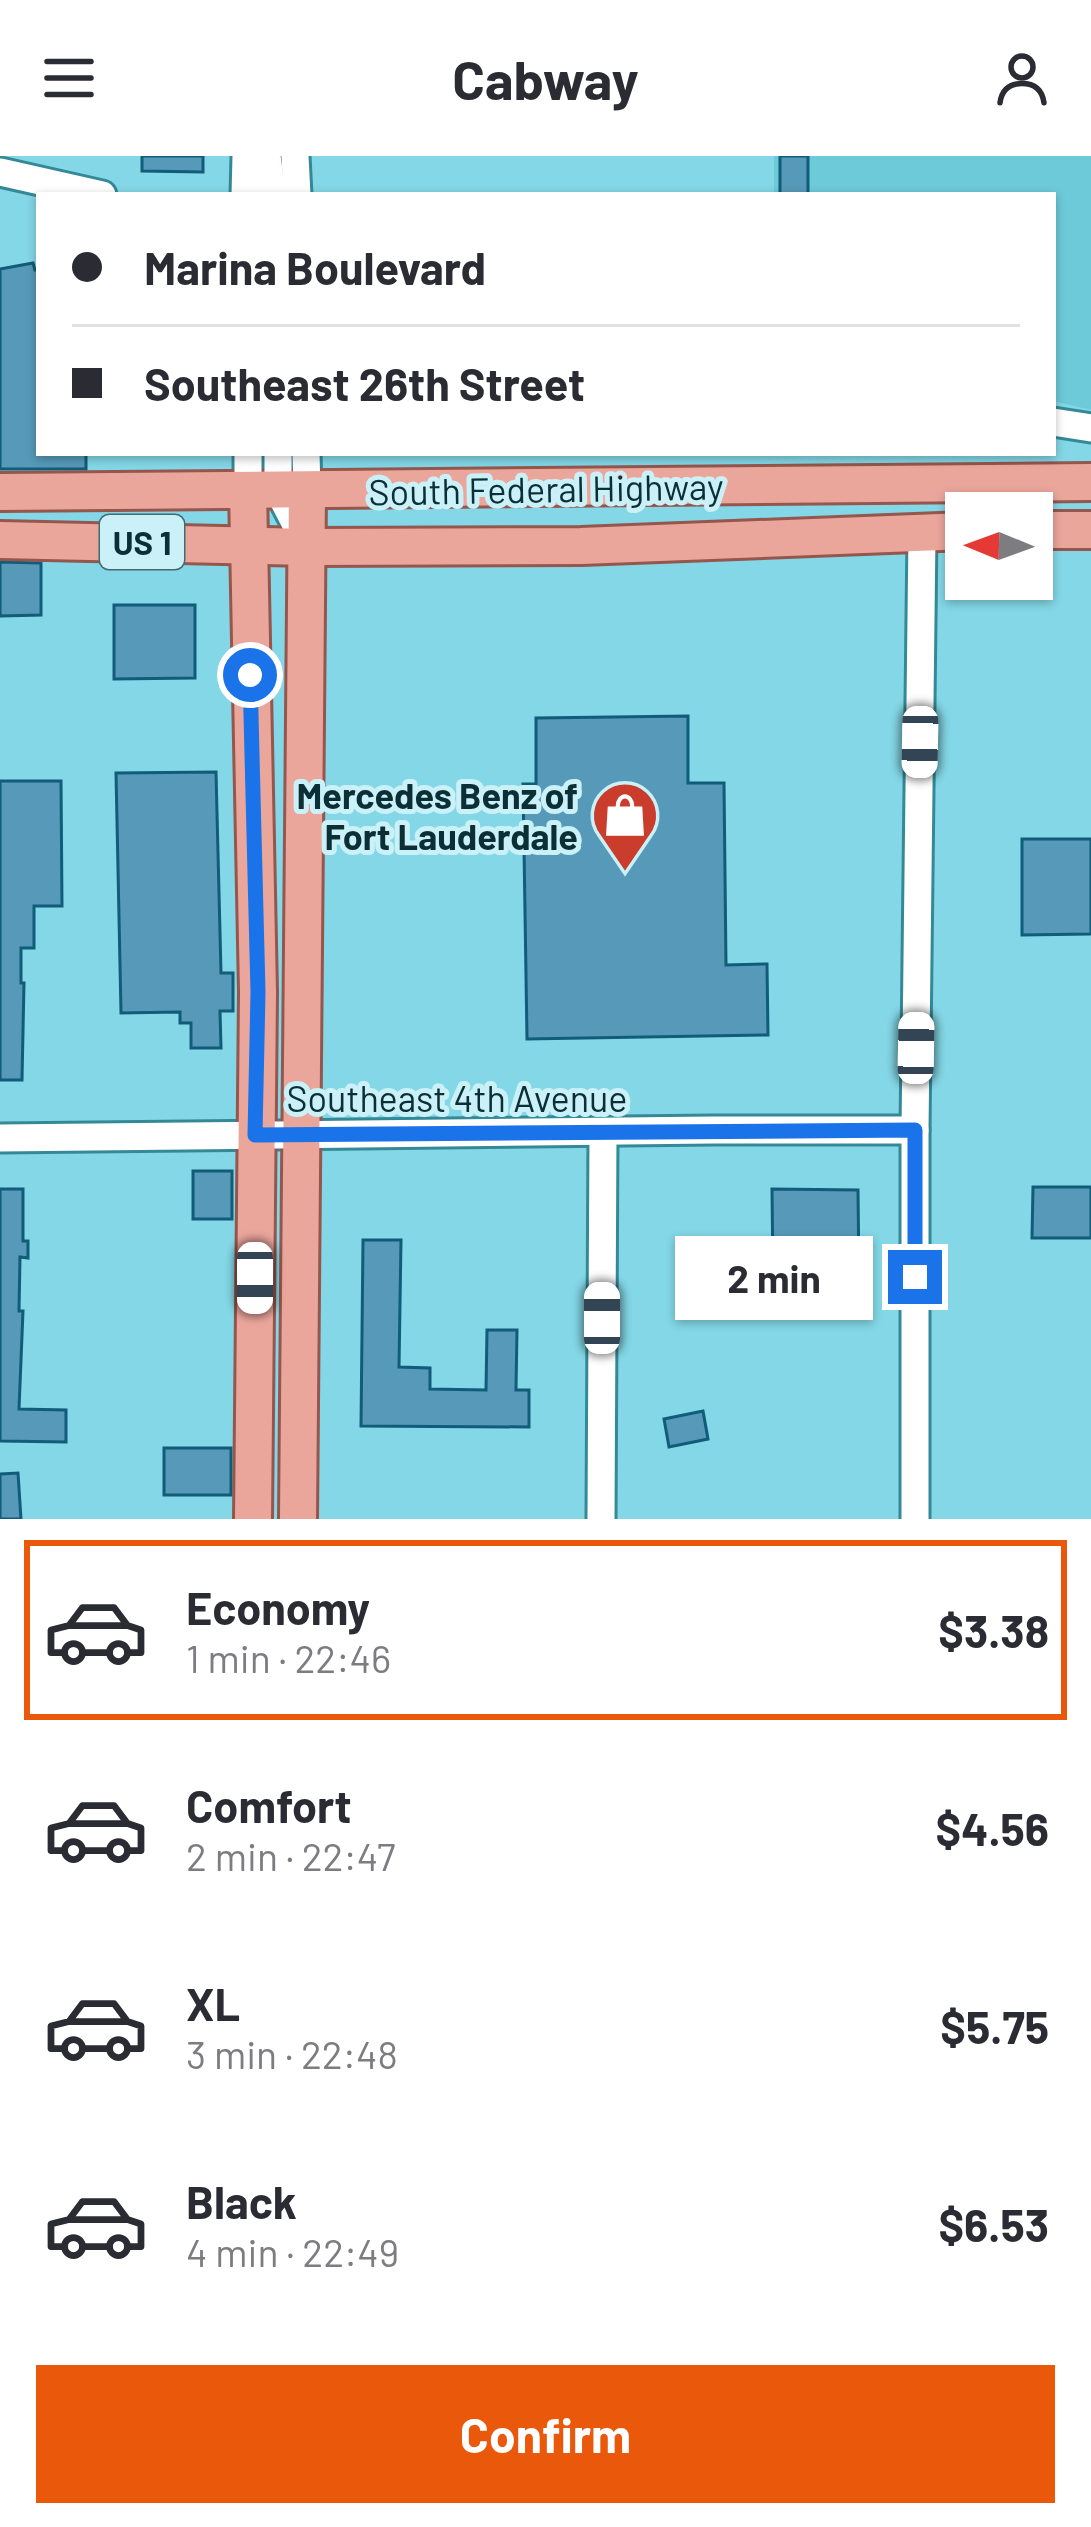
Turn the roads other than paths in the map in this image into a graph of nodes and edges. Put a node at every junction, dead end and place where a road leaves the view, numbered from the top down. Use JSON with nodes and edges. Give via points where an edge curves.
{"nodes":[{"id":1,"x":246,"y":156,"type":"edge"},
{"id":2,"x":267,"y":156,"type":"edge"},
{"id":3,"x":295,"y":156,"type":"edge"},
{"id":4,"x":0,"y":172,"type":"edge"},
{"id":5,"x":89,"y":192,"type":"edge"},
{"id":6,"x":245,"y":192,"type":"edge"},
{"id":7,"x":272,"y":192,"type":"edge"},
{"id":8,"x":297,"y":192,"type":"edge"},
{"id":9,"x":1056,"y":422,"type":"edge"},
{"id":10,"x":1091,"y":428,"type":"edge"},
{"id":11,"x":250,"y":456,"type":"edge"},
{"id":12,"x":278,"y":456,"type":"edge"},
{"id":13,"x":304,"y":456,"type":"edge"},
{"id":14,"x":608,"y":456,"type":"edge"},
{"id":15,"x":1026,"y":469,"type":"edge"},
{"id":16,"x":1091,"y":482,"type":"edge"},
{"id":17,"x":591,"y":487,"type":"junction"},
{"id":18,"x":278,"y":490,"type":"junction"},
{"id":19,"x":0,"y":492,"type":"edge"},
{"id":20,"x":1053,"y":530,"type":"edge"},
{"id":21,"x":1091,"y":530,"type":"edge"},
{"id":22,"x":945,"y":531,"type":"edge"},
{"id":23,"x":922,"y":532,"type":"junction"},
{"id":24,"x":0,"y":539,"type":"edge"},
{"id":25,"x":248,"y":545,"type":"junction"},
{"id":26,"x":308,"y":548,"type":"junction"},
{"id":27,"x":915,"y":1130,"type":"junction"},
{"id":28,"x":603,"y":1133,"type":"junction"},
{"id":29,"x":255,"y":1135,"type":"junction"},
{"id":30,"x":303,"y":1136,"type":"junction"},
{"id":31,"x":0,"y":1138,"type":"edge"},
{"id":32,"x":253,"y":1519,"type":"edge"},
{"id":33,"x":298,"y":1519,"type":"edge"},
{"id":34,"x":602,"y":1519,"type":"edge"},
{"id":35,"x":915,"y":1519,"type":"edge"}],
"edges":[{"from":1,"to":6,"type":"street"},
{"from":2,"to":7,"type":"street"},
{"from":3,"to":8,"type":"street"},
{"from":4,"to":5,"type":"street"},
{"from":9,"to":10,"type":"street"},
{"from":11,"to":18,"type":"street"},
{"from":12,"to":18,"type":"street"},
{"from":13,"to":18,"type":"street"},
{"from":14,"to":17,"type":"main road"},
{"from":15,"to":16,"type":"main road","name":"South Federal Highway","number":"US 1"},
{"from":15,"to":17,"type":"main road","name":"South Federal Highway","number":"US 1"},
{"from":15,"to":23,"type":"main road"},
{"from":17,"to":18,"type":"main road","name":"South Federal Highway","number":"US 1"},
{"from":18,"to":19,"type":"main road","name":"South Federal Highway","number":"US 1"},
{"from":18,"to":25,"type":"main road"},
{"from":18,"to":26,"type":"main road"},
{"from":20,"to":21,"type":"main road"},
{"from":22,"to":23,"type":"main road","name":"South Federal Highway","number":"US 1"},
{"from":23,"to":26,"type":"main road","name":"South Federal Highway","number":"US 1"},
{"from":23,"to":27,"type":"street"},
{"from":24,"to":25,"type":"main road","name":"South Federal Highway","number":"US 1"},
{"from":25,"to":26,"type":"main road","name":"South Federal Highway","number":"US 1"},
{"from":25,"to":29,"type":"main road"},
{"from":26,"to":30,"type":"main road"},
{"from":27,"to":28,"type":"street","name":"Southeast 4th Avenue"},
{"from":27,"to":35,"type":"street"},
{"from":28,"to":30,"type":"street","name":"Southeast 4th Avenue"},
{"from":28,"to":34,"type":"street"},
{"from":29,"to":30,"type":"street","name":"Southeast 4th Avenue"},
{"from":29,"to":31,"type":"street","name":"Southeast 4th Avenue"},
{"from":29,"to":32,"type":"main road"},
{"from":30,"to":33,"type":"main road"}]}
